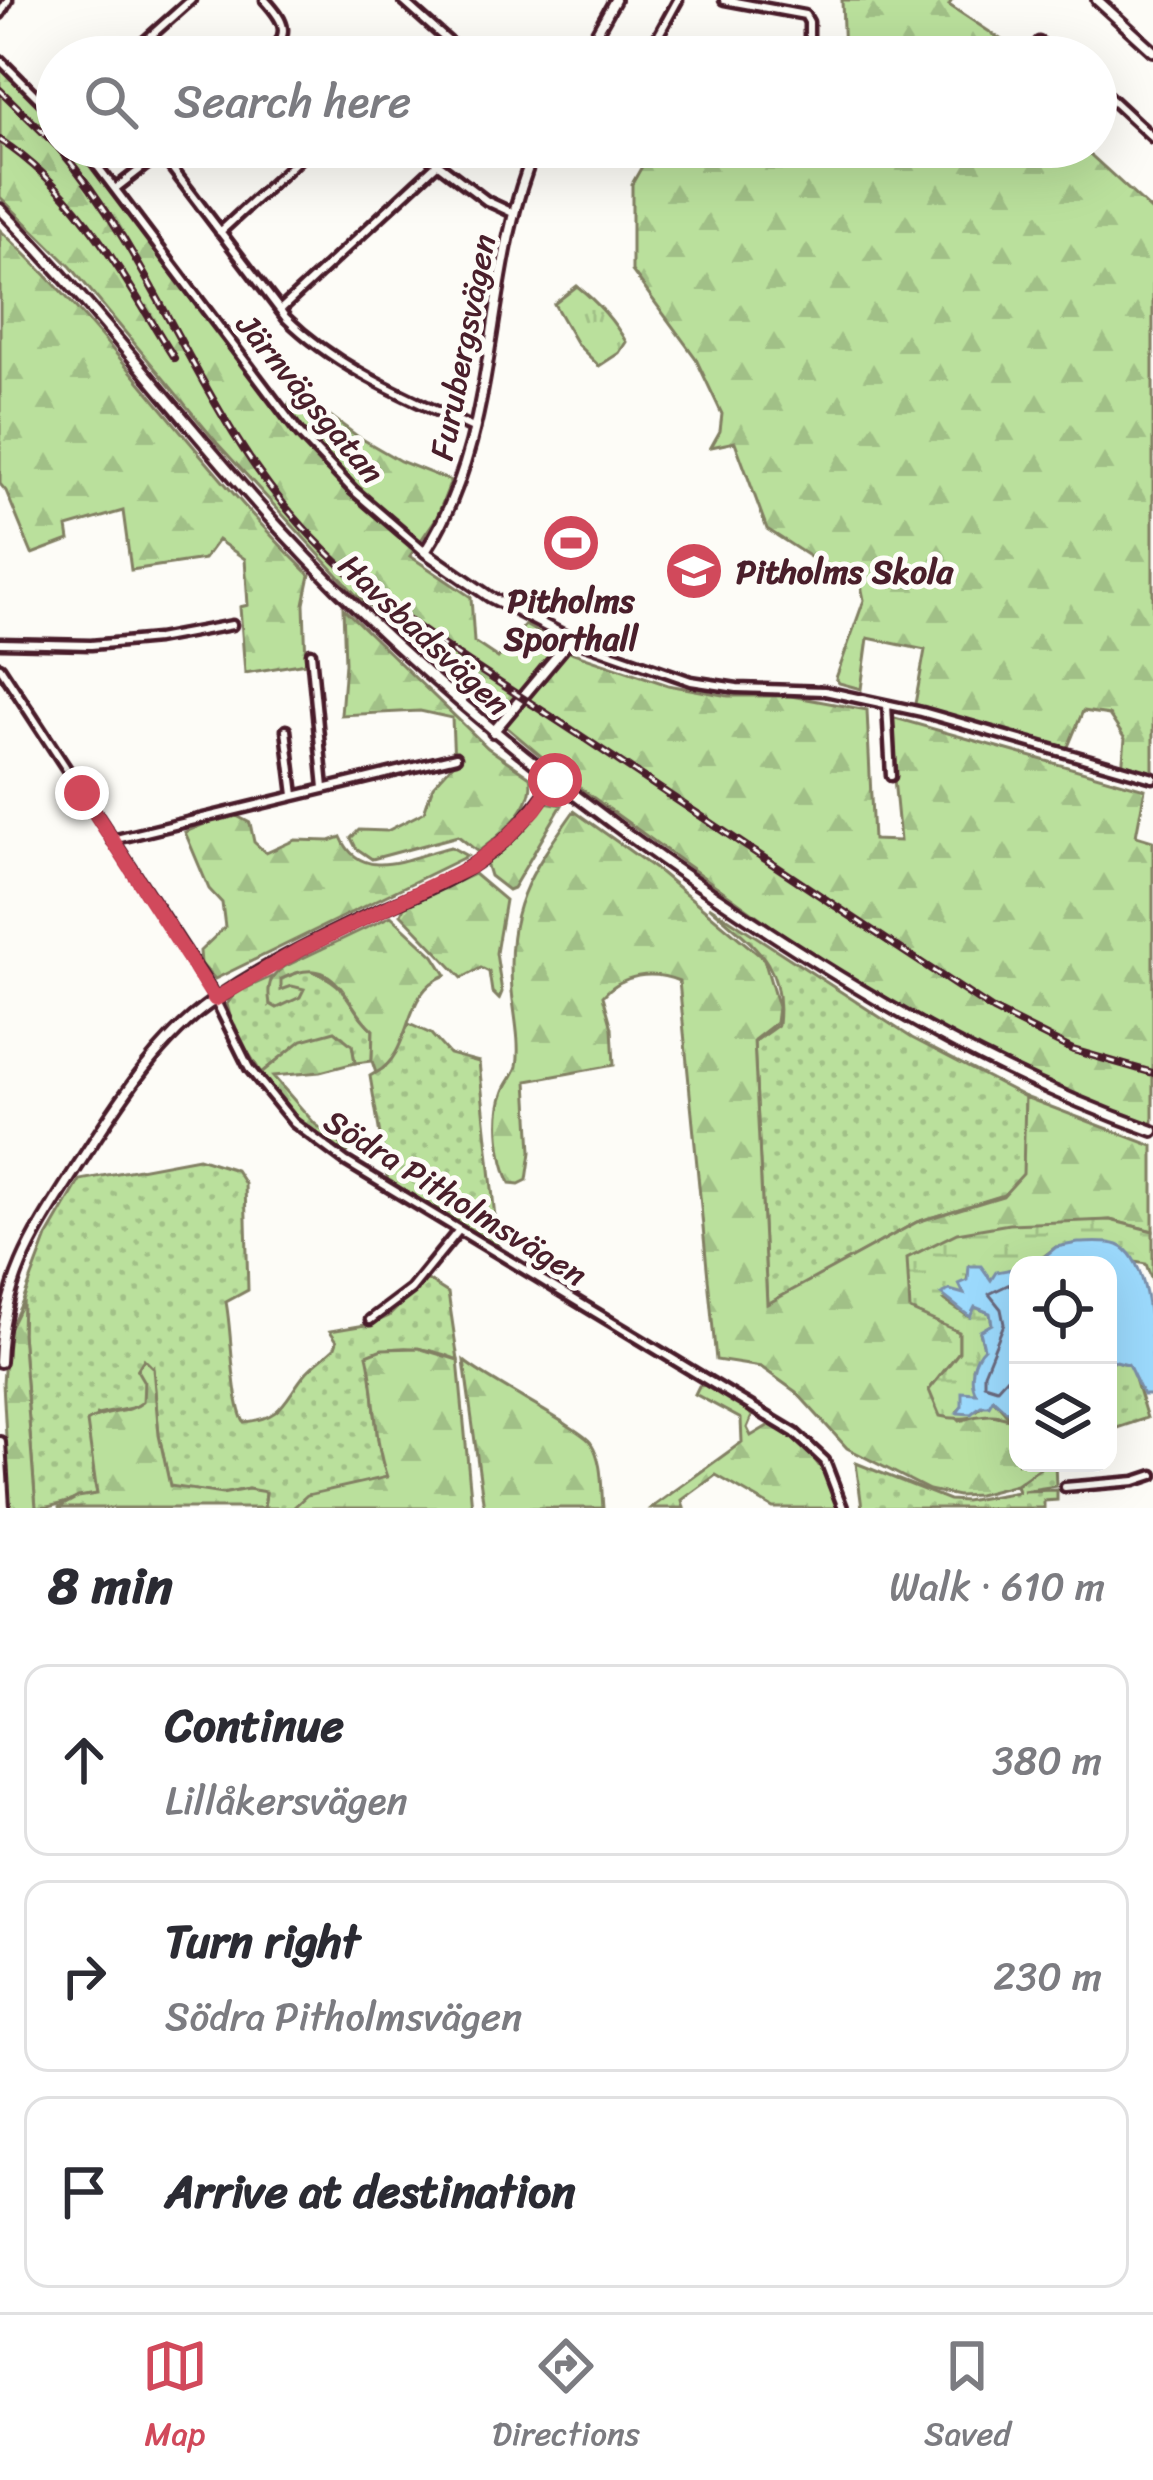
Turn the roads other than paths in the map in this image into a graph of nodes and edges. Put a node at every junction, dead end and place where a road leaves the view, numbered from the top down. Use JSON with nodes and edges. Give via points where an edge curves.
{"nodes":[{"id":1,"x":8,"y":0,"type":"edge"},
{"id":2,"x":191,"y":0,"type":"edge"},
{"id":3,"x":265,"y":0,"type":"edge"},
{"id":4,"x":402,"y":0,"type":"edge"},
{"id":5,"x":615,"y":0,"type":"edge"},
{"id":6,"x":678,"y":0,"type":"edge"},
{"id":7,"x":724,"y":0,"type":"edge"},
{"id":8,"x":1096,"y":0,"type":"edge"},
{"id":9,"x":0,"y":14,"type":"edge"},
{"id":10,"x":151,"y":36,"type":"edge"},
{"id":11,"x":284,"y":36,"type":"edge"},
{"id":12,"x":442,"y":36,"type":"edge"},
{"id":13,"x":595,"y":36,"type":"edge"},
{"id":14,"x":658,"y":36,"type":"edge"},
{"id":15,"x":809,"y":36,"type":"edge"},
{"id":16,"x":1153,"y":51,"type":"edge"},
{"id":17,"x":0,"y":60,"type":"edge"},
{"id":18,"x":36,"y":96,"type":"edge"},
{"id":19,"x":1117,"y":105,"type":"edge"},
{"id":20,"x":1153,"y":138,"type":"edge"},
{"id":21,"x":100,"y":168,"type":"edge"},
{"id":22,"x":140,"y":168,"type":"edge"},
{"id":23,"x":172,"y":168,"type":"edge"},
{"id":24,"x":289,"y":168,"type":"edge"},
{"id":25,"x":433,"y":168,"type":"edge"},
{"id":26,"x":443,"y":168,"type":"edge"},
{"id":27,"x":529,"y":168,"type":"edge"},
{"id":28,"x":116,"y":189,"type":"junction"},
{"id":29,"x":0,"y":209,"type":"edge"},
{"id":30,"x":513,"y":213,"type":"junction"},
{"id":31,"x":220,"y":232,"type":"junction"},
{"id":32,"x":280,"y":310,"type":"junction"},
{"id":33,"x":475,"y":429,"type":"junction"},
{"id":34,"x":425,"y":552,"type":"junction"},
{"id":35,"x":232,"y":625,"type":"dead end"},
{"id":36,"x":571,"y":639,"type":"junction"},
{"id":37,"x":0,"y":643,"type":"edge"},
{"id":38,"x":311,"y":653,"type":"dead end"},
{"id":39,"x":0,"y":667,"type":"edge"},
{"id":40,"x":887,"y":705,"type":"junction"},
{"id":41,"x":286,"y":730,"type":"dead end"},
{"id":42,"x":494,"y":731,"type":"junction"},
{"id":43,"x":456,"y":757,"type":"dead end"},
{"id":44,"x":891,"y":776,"type":"dead end"},
{"id":45,"x":1153,"y":778,"type":"edge"},
{"id":46,"x":555,"y":780,"type":"junction"},
{"id":47,"x":324,"y":788,"type":"junction"},
{"id":48,"x":294,"y":795,"type":"junction"},
{"id":49,"x":112,"y":840,"type":"junction"},
{"id":50,"x":215,"y":999,"type":"junction"},
{"id":51,"x":1153,"y":1131,"type":"edge"},
{"id":52,"x":459,"y":1230,"type":"junction"},
{"id":53,"x":370,"y":1320,"type":"dead end"},
{"id":54,"x":0,"y":1362,"type":"edge"},
{"id":55,"x":0,"y":1442,"type":"edge"},
{"id":56,"x":1153,"y":1475,"type":"edge"},
{"id":57,"x":1065,"y":1487,"type":"dead end"},
{"id":58,"x":4,"y":1508,"type":"edge"},
{"id":59,"x":843,"y":1508,"type":"edge"}],
"edges":[{"from":1,"to":9,"type":"street"},
{"from":2,"to":10,"type":"street"},
{"from":3,"to":11,"type":"street","via":[[285,24]]},
{"from":4,"to":12,"type":"street"},
{"from":5,"to":13,"type":"street"},
{"from":6,"to":14,"type":"street"},
{"from":7,"to":15,"type":"street","via":[[805,15]]},
{"from":8,"to":16,"type":"street"},
{"from":17,"to":18,"type":"street"},
{"from":19,"to":20,"type":"street"},
{"from":21,"to":28,"type":"street","name":"Järnvägsgatan"},
{"from":22,"to":28,"type":"street"},
{"from":23,"to":31,"type":"street"},
{"from":24,"to":31,"type":"street"},
{"from":25,"to":32,"type":"street"},
{"from":26,"to":30,"type":"street"},
{"from":27,"to":30,"type":"street","name":"Furubergsvägen"},
{"from":28,"to":34,"type":"street","name":"Järnvägsgatan","via":[[300,434]]},
{"from":29,"to":42,"type":"street","name":"Havsbadsvägen","via":[[298,548]]},
{"from":30,"to":33,"type":"street","name":"Furubergsvägen"},
{"from":31,"to":32,"type":"street"},
{"from":32,"to":33,"type":"street","via":[[335,361]]},
{"from":33,"to":34,"type":"street","name":"Furubergsvägen"},
{"from":34,"to":36,"type":"street","name":"Järnvägsgatan"},
{"from":35,"to":37,"type":"street","via":[[91,646]]},
{"from":36,"to":40,"type":"street","via":[[707,685],[814,688]]},
{"from":36,"to":42,"type":"street"},
{"from":38,"to":47,"type":"street"},
{"from":39,"to":49,"type":"street","name":"Södra Pitholmsvägen"},
{"from":40,"to":44,"type":"street"},
{"from":40,"to":45,"type":"street"},
{"from":41,"to":48,"type":"street"},
{"from":42,"to":46,"type":"street","name":"Havsbadsvägen"},
{"from":43,"to":47,"type":"street"},
{"from":46,"to":50,"type":"street","via":[[505,840],[470,867]]},
{"from":46,"to":51,"type":"street","name":"Havsbadsvägen","via":[[874,998],[1039,1087]]},
{"from":47,"to":48,"type":"street"},
{"from":48,"to":49,"type":"street"},
{"from":49,"to":50,"type":"street","name":"Södra Pitholmsvägen"},
{"from":50,"to":52,"type":"street","name":"Södra Pitholmsvägen","via":[[249,1068],[294,1123]]},
{"from":50,"to":54,"type":"street","via":[[122,1099],[28,1243],[5,1301]]},
{"from":52,"to":53,"type":"street","via":[[412,1289]]},
{"from":52,"to":59,"type":"street","name":"Södra Pitholmsvägen","via":[[794,1432],[825,1461]]},
{"from":55,"to":58,"type":"street"},
{"from":56,"to":57,"type":"street"}]}
